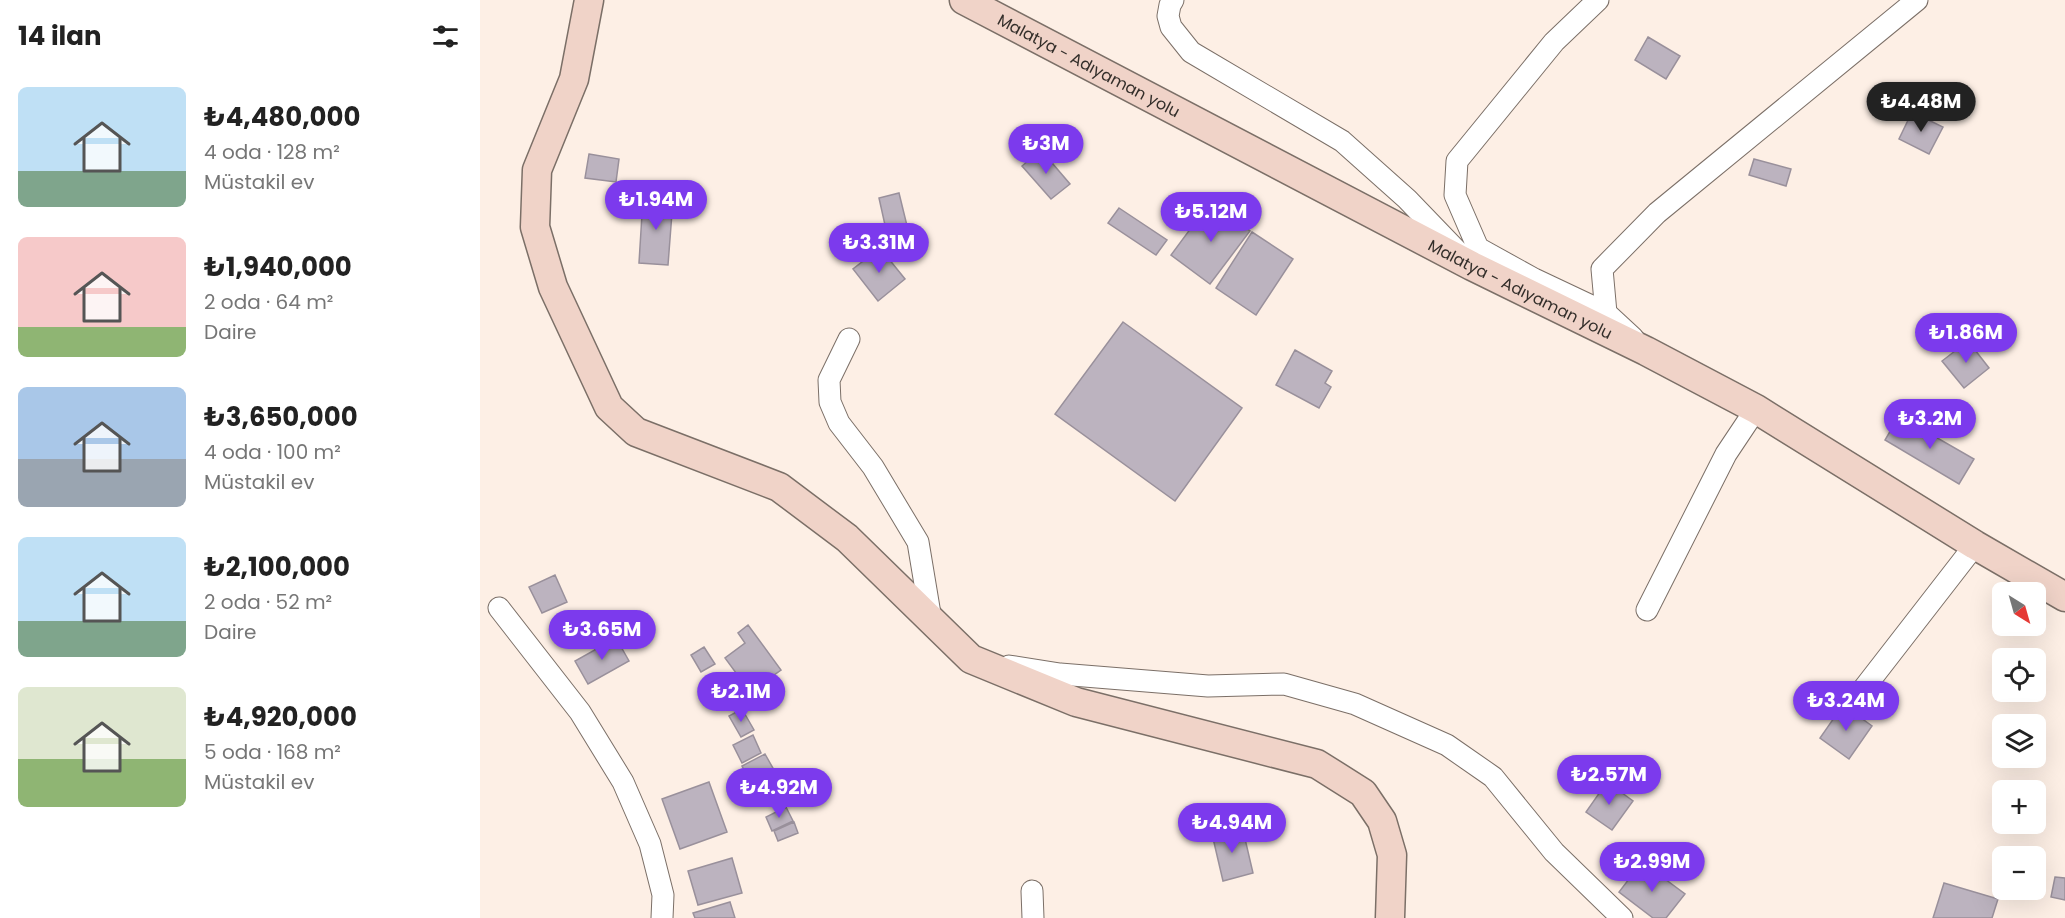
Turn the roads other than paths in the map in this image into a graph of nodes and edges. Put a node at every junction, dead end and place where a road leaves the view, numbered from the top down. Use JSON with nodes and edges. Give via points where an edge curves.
{"nodes":[{"id":1,"x":589,"y":0,"type":"edge"},
{"id":2,"x":964,"y":0,"type":"edge"},
{"id":3,"x":1173,"y":0,"type":"edge"},
{"id":4,"x":1598,"y":0,"type":"edge"},
{"id":5,"x":1917,"y":0,"type":"edge"},
{"id":6,"x":1472,"y":266,"type":"junction"},
{"id":7,"x":1606,"y":313,"type":"junction"},
{"id":8,"x":849,"y":339,"type":"dead end"},
{"id":9,"x":1646,"y":351,"type":"junction"},
{"id":10,"x":1756,"y":409,"type":"junction"},
{"id":11,"x":1976,"y":544,"type":"junction"},
{"id":12,"x":2065,"y":597,"type":"edge"},
{"id":13,"x":499,"y":608,"type":"dead end"},
{"id":14,"x":1647,"y":610,"type":"dead end"},
{"id":15,"x":931,"y":620,"type":"junction"},
{"id":16,"x":971,"y":659,"type":"junction"},
{"id":17,"x":1861,"y":692,"type":"dead end"},
{"id":18,"x":1032,"y":891,"type":"dead end"},
{"id":19,"x":662,"y":918,"type":"edge"},
{"id":20,"x":1033,"y":918,"type":"edge"},
{"id":21,"x":1389,"y":918,"type":"edge"},
{"id":22,"x":1622,"y":918,"type":"edge"}],
"edges":[{"from":1,"to":15,"type":"street","via":[[574,79],[537,170],[535,226],[553,287],[609,407],[636,432],[779,487],[847,538]]},
{"from":2,"to":6,"type":"street","name":"Malatya - Adıyaman yolu"},
{"from":3,"to":6,"type":"street","via":[[1168,16],[1171,27],[1191,52],[1342,141],[1407,199]]},
{"from":4,"to":7,"type":"street","via":[[1554,42],[1457,162],[1455,195],[1478,248]]},
{"from":5,"to":7,"type":"street","via":[[1657,213],[1602,269]]},
{"from":6,"to":9,"type":"street","name":"Malatya - Adıyaman yolu"},
{"from":7,"to":9,"type":"street"},
{"from":8,"to":15,"type":"street","via":[[829,380],[831,402],[839,423],[873,468],[918,542]]},
{"from":9,"to":10,"type":"street","name":"Malatya - Adıyaman yolu"},
{"from":10,"to":11,"type":"street","name":"Malatya - Adıyaman yolu"},
{"from":10,"to":14,"type":"street","via":[[1726,454]]},
{"from":11,"to":12,"type":"street","name":"Malatya - Adıyaman yolu"},
{"from":11,"to":17,"type":"street"},
{"from":13,"to":19,"type":"street","via":[[580,712],[623,782],[650,844],[663,895]]},
{"from":15,"to":16,"type":"street"},
{"from":16,"to":21,"type":"street","via":[[1076,702],[1317,764],[1363,793],[1382,821],[1392,855]]},
{"from":16,"to":22,"type":"street","via":[[1060,674],[1185,685],[1284,684],[1355,704],[1447,745],[1493,777],[1554,852]]},
{"from":18,"to":20,"type":"street"}]}
